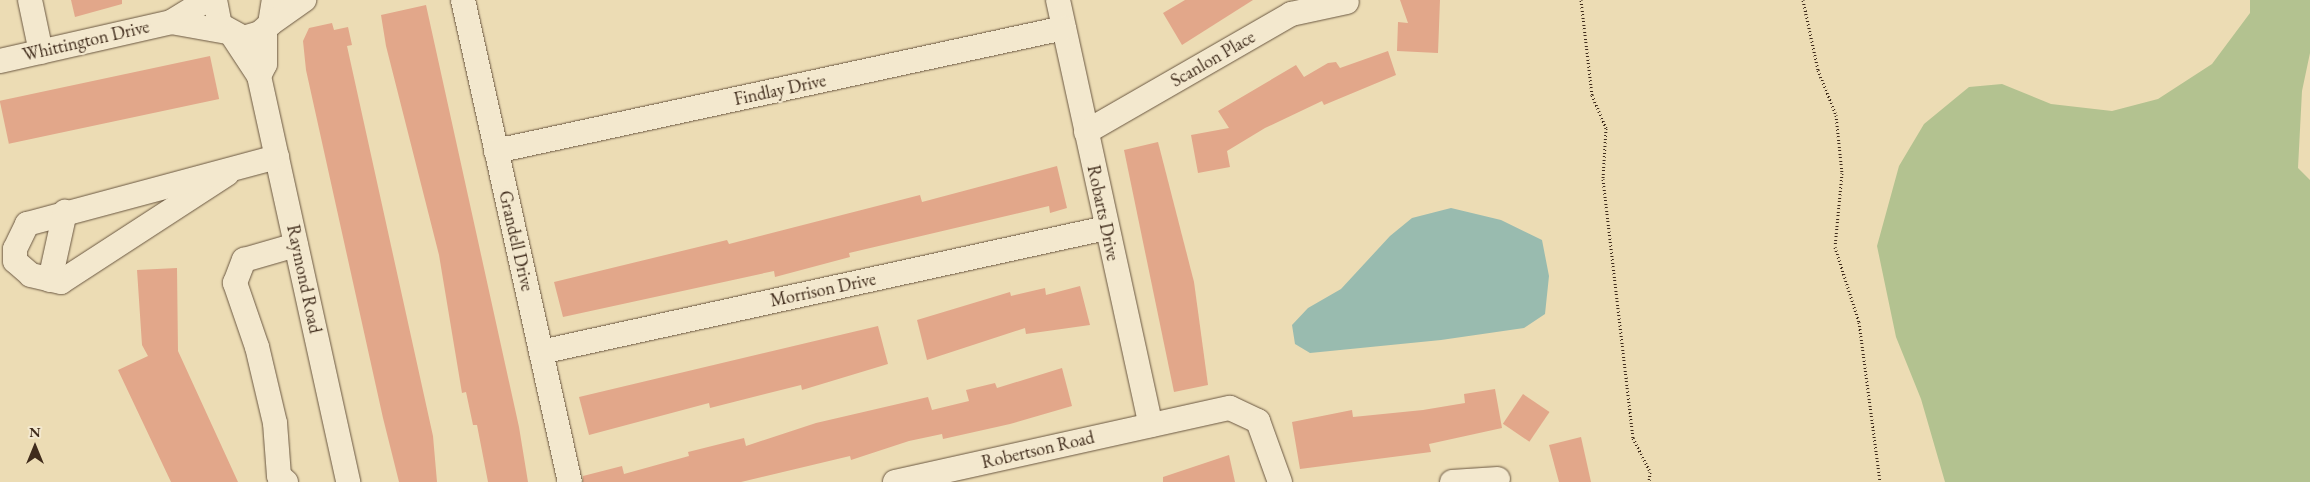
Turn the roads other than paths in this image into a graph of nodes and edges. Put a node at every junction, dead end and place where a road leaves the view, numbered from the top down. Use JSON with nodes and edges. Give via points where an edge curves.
{"nodes":[{"id":1,"x":30,"y":0,"type":"edge"},
{"id":2,"x":207,"y":0,"type":"edge"},
{"id":3,"x":215,"y":0,"type":"edge"},
{"id":4,"x":274,"y":0,"type":"edge"},
{"id":5,"x":304,"y":0,"type":"edge"},
{"id":6,"x":463,"y":0,"type":"edge"},
{"id":7,"x":1058,"y":0,"type":"edge"},
{"id":8,"x":1347,"y":2,"type":"dead end"},
{"id":9,"x":171,"y":22,"type":"junction"},
{"id":10,"x":267,"y":27,"type":"junction"},
{"id":11,"x":1064,"y":28,"type":"junction"},
{"id":12,"x":230,"y":34,"type":"junction"},
{"id":13,"x":42,"y":52,"type":"junction"},
{"id":14,"x":0,"y":61,"type":"edge"},
{"id":15,"x":259,"y":76,"type":"junction"},
{"id":16,"x":1086,"y":132,"type":"junction"},
{"id":17,"x":496,"y":151,"type":"junction"},
{"id":18,"x":277,"y":158,"type":"junction"},
{"id":19,"x":227,"y":174,"type":"junction"},
{"id":20,"x":65,"y":212,"type":"junction"},
{"id":21,"x":1106,"y":228,"type":"junction"},
{"id":22,"x":296,"y":246,"type":"junction"},
{"id":23,"x":50,"y":280,"type":"junction"},
{"id":24,"x":541,"y":352,"type":"junction"},
{"id":25,"x":1150,"y":425,"type":"junction"},
{"id":26,"x":1498,"y":479,"type":"dead end"},
{"id":27,"x":286,"y":482,"type":"edge"},
{"id":28,"x":348,"y":482,"type":"edge"},
{"id":29,"x":570,"y":482,"type":"edge"},
{"id":30,"x":896,"y":482,"type":"edge"},
{"id":31,"x":1280,"y":482,"type":"edge"},
{"id":32,"x":1452,"y":482,"type":"edge"}],
"edges":[{"from":1,"to":13,"type":"street"},
{"from":2,"to":9,"type":"street","name":"Whittington Drive"},
{"from":3,"to":12,"type":"street","name":"Raymond Road","via":[[215,15]]},
{"from":4,"to":10,"type":"street","name":"Raymond Road"},
{"from":5,"to":10,"type":"street"},
{"from":6,"to":17,"type":"street","name":"Grandell Drive"},
{"from":7,"to":11,"type":"street","name":"Robarts Drive"},
{"from":8,"to":16,"type":"street","name":"Scanlon Place","via":[[1291,14]]},
{"from":9,"to":12,"type":"street","name":"Whittington Drive"},
{"from":9,"to":13,"type":"street","name":"Whittington Drive"},
{"from":10,"to":12,"type":"street","name":"Whittington Drive","via":[[249,37]]},
{"from":10,"to":15,"type":"street","name":"Raymond Road","via":[[265,64]]},
{"from":11,"to":16,"type":"street","name":"Robarts Drive"},
{"from":11,"to":17,"type":"street","name":"Findlay Drive"},
{"from":12,"to":15,"type":"street","name":"Raymond Road"},
{"from":13,"to":14,"type":"street","name":"Whittington Drive"},
{"from":15,"to":18,"type":"street","name":"Raymond Road"},
{"from":16,"to":21,"type":"street","name":"Robarts Drive"},
{"from":17,"to":24,"type":"street","name":"Grandell Drive"},
{"from":18,"to":19,"type":"street"},
{"from":18,"to":22,"type":"street","name":"Raymond Road"},
{"from":19,"to":20,"type":"street"},
{"from":19,"to":23,"type":"street","via":[[74,275],[61,282]]},
{"from":20,"to":23,"type":"street"},
{"from":20,"to":23,"type":"street","via":[[27,224],[15,249],[20,268]]},
{"from":21,"to":24,"type":"street","name":"Morrison Drive"},
{"from":21,"to":25,"type":"street","name":"Robarts Drive"},
{"from":22,"to":27,"type":"street","via":[[244,260],[235,283],[257,347],[274,423],[280,476]]},
{"from":22,"to":28,"type":"street","name":"Raymond Road"},
{"from":24,"to":29,"type":"street","name":"Grandell Drive"},
{"from":25,"to":30,"type":"street","name":"Robertson Road"},
{"from":25,"to":31,"type":"street","name":"Robertson Road","via":[[1230,408],[1243,410],[1261,426]]},
{"from":26,"to":32,"type":"street"}]}
